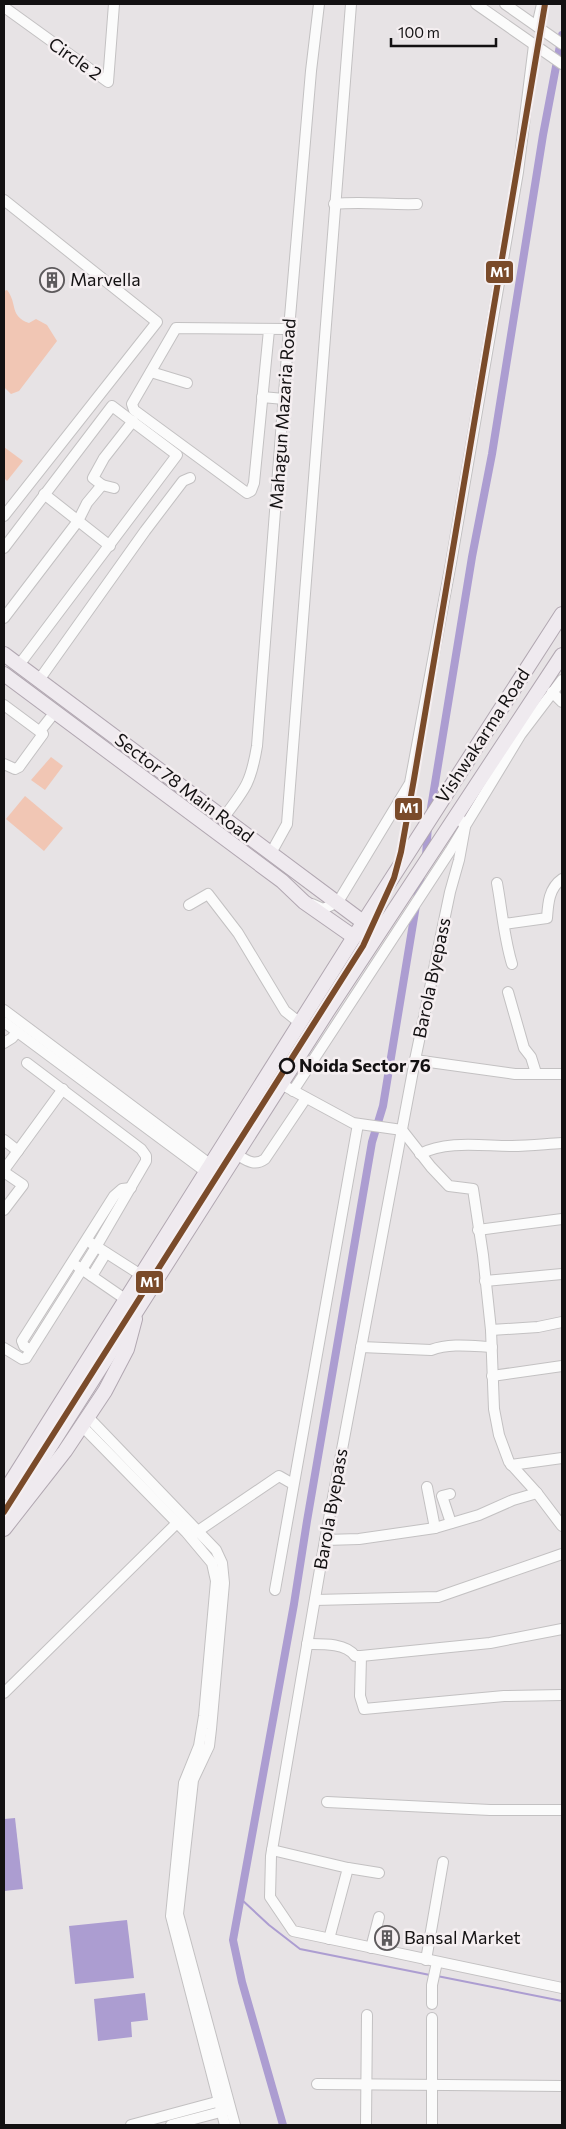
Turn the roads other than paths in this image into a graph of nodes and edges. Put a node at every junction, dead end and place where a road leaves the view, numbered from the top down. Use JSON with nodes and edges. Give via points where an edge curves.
{"nodes":[{"id":1,"x":114,"y":4,"type":"edge"},
{"id":2,"x":319,"y":4,"type":"edge"},
{"id":3,"x":351,"y":4,"type":"edge"},
{"id":4,"x":476,"y":4,"type":"edge"},
{"id":5,"x":505,"y":4,"type":"edge"},
{"id":6,"x":542,"y":4,"type":"edge"},
{"id":7,"x":4,"y":7,"type":"edge"},
{"id":8,"x":538,"y":27,"type":"junction"},
{"id":9,"x":562,"y":44,"type":"edge"},
{"id":10,"x":535,"y":45,"type":"junction"},
{"id":11,"x":562,"y":64,"type":"edge"},
{"id":12,"x":4,"y":200,"type":"edge"},
{"id":13,"x":334,"y":204,"type":"junction"},
{"id":14,"x":417,"y":204,"type":"dead end"},
{"id":15,"x":289,"y":329,"type":"junction"},
{"id":16,"x":269,"y":330,"type":"junction"},
{"id":17,"x":151,"y":372,"type":"junction"},
{"id":18,"x":187,"y":383,"type":"dead end"},
{"id":19,"x":262,"y":397,"type":"junction"},
{"id":20,"x":284,"y":399,"type":"junction"},
{"id":21,"x":133,"y":421,"type":"junction"},
{"id":22,"x":190,"y":478,"type":"dead end"},
{"id":23,"x":102,"y":485,"type":"junction"},
{"id":24,"x":114,"y":488,"type":"dead end"},
{"id":25,"x":44,"y":494,"type":"junction"},
{"id":26,"x":4,"y":516,"type":"edge"},
{"id":27,"x":78,"y":521,"type":"junction"},
{"id":28,"x":110,"y":546,"type":"junction"},
{"id":29,"x":4,"y":548,"type":"edge"},
{"id":30,"x":562,"y":614,"type":"edge"},
{"id":31,"x":4,"y":618,"type":"edge"},
{"id":32,"x":4,"y":654,"type":"edge"},
{"id":33,"x":562,"y":655,"type":"edge"},
{"id":34,"x":19,"y":666,"type":"junction"},
{"id":35,"x":524,"y":673,"type":"junction"},
{"id":36,"x":4,"y":674,"type":"edge"},
{"id":37,"x":39,"y":680,"type":"junction"},
{"id":38,"x":562,"y":680,"type":"edge"},
{"id":39,"x":548,"y":688,"type":"junction"},
{"id":40,"x":507,"y":699,"type":"junction"},
{"id":41,"x":562,"y":702,"type":"edge"},
{"id":42,"x":4,"y":705,"type":"edge"},
{"id":43,"x":56,"y":712,"type":"junction"},
{"id":44,"x":523,"y":714,"type":"junction"},
{"id":45,"x":40,"y":731,"type":"junction"},
{"id":46,"x":142,"y":756,"type":"junction"},
{"id":47,"x":4,"y":764,"type":"edge"},
{"id":48,"x":132,"y":769,"type":"junction"},
{"id":49,"x":457,"y":814,"type":"junction"},
{"id":50,"x":224,"y":817,"type":"junction"},
{"id":51,"x":465,"y":827,"type":"junction"},
{"id":52,"x":272,"y":853,"type":"junction"},
{"id":53,"x":562,"y":879,"type":"edge"},
{"id":54,"x":497,"y":883,"type":"dead end"},
{"id":55,"x":304,"y":902,"type":"junction"},
{"id":56,"x":338,"y":902,"type":"junction"},
{"id":57,"x":189,"y":905,"type":"dead end"},
{"id":58,"x":363,"y":922,"type":"junction"},
{"id":59,"x":504,"y":924,"type":"junction"},
{"id":60,"x":354,"y":937,"type":"junction"},
{"id":61,"x":512,"y":964,"type":"dead end"},
{"id":62,"x":508,"y":992,"type":"dead end"},
{"id":63,"x":4,"y":1010,"type":"edge"},
{"id":64,"x":4,"y":1022,"type":"edge"},
{"id":65,"x":300,"y":1023,"type":"junction"},
{"id":66,"x":17,"y":1032,"type":"junction"},
{"id":67,"x":35,"y":1040,"type":"junction"},
{"id":68,"x":4,"y":1043,"type":"edge"},
{"id":69,"x":415,"y":1060,"type":"junction"},
{"id":70,"x":27,"y":1063,"type":"dead end"},
{"id":71,"x":67,"y":1069,"type":"junction"},
{"id":72,"x":536,"y":1073,"type":"junction"},
{"id":73,"x":562,"y":1074,"type":"edge"},
{"id":74,"x":60,"y":1086,"type":"junction"},
{"id":75,"x":287,"y":1088,"type":"junction"},
{"id":76,"x":105,"y":1091,"type":"junction"},
{"id":77,"x":306,"y":1098,"type":"junction"},
{"id":78,"x":358,"y":1124,"type":"junction"},
{"id":79,"x":400,"y":1130,"type":"junction"},
{"id":80,"x":4,"y":1140,"type":"edge"},
{"id":81,"x":562,"y":1143,"type":"edge"},
{"id":82,"x":18,"y":1151,"type":"junction"},
{"id":83,"x":236,"y":1154,"type":"junction"},
{"id":84,"x":420,"y":1154,"type":"junction"},
{"id":85,"x":208,"y":1168,"type":"junction"},
{"id":86,"x":4,"y":1171,"type":"edge"},
{"id":87,"x":130,"y":1188,"type":"junction"},
{"id":88,"x":4,"y":1210,"type":"edge"},
{"id":89,"x":562,"y":1219,"type":"edge"},
{"id":90,"x":478,"y":1230,"type":"junction"},
{"id":91,"x":86,"y":1240,"type":"junction"},
{"id":92,"x":96,"y":1247,"type":"junction"},
{"id":93,"x":106,"y":1253,"type":"junction"},
{"id":94,"x":71,"y":1263,"type":"junction"},
{"id":95,"x":82,"y":1270,"type":"junction"},
{"id":96,"x":562,"y":1274,"type":"edge"},
{"id":97,"x":141,"y":1275,"type":"junction"},
{"id":98,"x":92,"y":1276,"type":"junction"},
{"id":99,"x":485,"y":1282,"type":"junction"},
{"id":100,"x":126,"y":1299,"type":"junction"},
{"id":101,"x":140,"y":1304,"type":"junction"},
{"id":102,"x":562,"y":1322,"type":"edge"},
{"id":103,"x":491,"y":1330,"type":"junction"},
{"id":104,"x":492,"y":1347,"type":"junction"},
{"id":105,"x":4,"y":1348,"type":"edge"},
{"id":106,"x":361,"y":1348,"type":"junction"},
{"id":107,"x":31,"y":1350,"type":"junction"},
{"id":108,"x":562,"y":1366,"type":"edge"},
{"id":109,"x":492,"y":1376,"type":"junction"},
{"id":110,"x":75,"y":1392,"type":"junction"},
{"id":111,"x":85,"y":1422,"type":"junction"},
{"id":112,"x":562,"y":1458,"type":"edge"},
{"id":113,"x":511,"y":1465,"type":"junction"},
{"id":114,"x":293,"y":1484,"type":"junction"},
{"id":115,"x":427,"y":1487,"type":"dead end"},
{"id":116,"x":4,"y":1493,"type":"edge"},
{"id":117,"x":536,"y":1493,"type":"junction"},
{"id":118,"x":450,"y":1494,"type":"dead end"},
{"id":119,"x":4,"y":1519,"type":"edge"},
{"id":120,"x":450,"y":1523,"type":"junction"},
{"id":121,"x":177,"y":1524,"type":"junction"},
{"id":122,"x":562,"y":1526,"type":"edge"},
{"id":123,"x":435,"y":1528,"type":"junction"},
{"id":124,"x":4,"y":1529,"type":"edge"},
{"id":125,"x":193,"y":1534,"type":"junction"},
{"id":126,"x":325,"y":1540,"type":"junction"},
{"id":127,"x":562,"y":1554,"type":"edge"},
{"id":128,"x":275,"y":1590,"type":"dead end"},
{"id":129,"x":315,"y":1600,"type":"junction"},
{"id":130,"x":562,"y":1629,"type":"edge"},
{"id":131,"x":307,"y":1644,"type":"junction"},
{"id":132,"x":361,"y":1656,"type":"junction"},
{"id":133,"x":4,"y":1693,"type":"edge"},
{"id":134,"x":562,"y":1695,"type":"edge"},
{"id":135,"x":327,"y":1802,"type":"dead end"},
{"id":136,"x":562,"y":1810,"type":"edge"},
{"id":137,"x":272,"y":1850,"type":"junction"},
{"id":138,"x":443,"y":1862,"type":"dead end"},
{"id":139,"x":348,"y":1868,"type":"junction"},
{"id":140,"x":379,"y":1873,"type":"dead end"},
{"id":141,"x":379,"y":1917,"type":"dead end"},
{"id":142,"x":329,"y":1939,"type":"junction"},
{"id":143,"x":371,"y":1948,"type":"junction"},
{"id":144,"x":426,"y":1960,"type":"junction"},
{"id":145,"x":436,"y":1965,"type":"junction"},
{"id":146,"x":562,"y":1988,"type":"edge"},
{"id":147,"x":432,"y":2004,"type":"dead end"},
{"id":148,"x":367,"y":2015,"type":"dead end"},
{"id":149,"x":432,"y":2018,"type":"dead end"},
{"id":150,"x":317,"y":2084,"type":"dead end"},
{"id":151,"x":367,"y":2084,"type":"junction"},
{"id":152,"x":432,"y":2085,"type":"junction"},
{"id":153,"x":562,"y":2086,"type":"edge"},
{"id":154,"x":224,"y":2100,"type":"junction"},
{"id":155,"x":226,"y":2111,"type":"junction"},
{"id":156,"x":131,"y":2125,"type":"edge"},
{"id":157,"x":171,"y":2125,"type":"edge"},
{"id":158,"x":225,"y":2125,"type":"edge"},
{"id":159,"x":235,"y":2125,"type":"edge"},
{"id":160,"x":366,"y":2125,"type":"edge"},
{"id":161,"x":432,"y":2125,"type":"edge"}],
"edges":[{"from":1,"to":7,"type":"street","name":"Circle 2","via":[[108,82]]},
{"from":2,"to":15,"type":"street","name":"Mahagun Mazaria Road"},
{"from":3,"to":13,"type":"street"},
{"from":4,"to":10,"type":"street"},
{"from":5,"to":8,"type":"street"},
{"from":6,"to":8,"type":"street"},
{"from":8,"to":9,"type":"street"},
{"from":10,"to":11,"type":"street"},
{"from":10,"to":56,"type":"street","via":[[518,172],[410,783]]},
{"from":12,"to":26,"type":"street","via":[[157,322]]},
{"from":13,"to":14,"type":"street"},
{"from":13,"to":52,"type":"street","via":[[287,824]]},
{"from":15,"to":16,"type":"street"},
{"from":15,"to":20,"type":"street","name":"Mahagun Mazaria Road"},
{"from":16,"to":17,"type":"street","via":[[176,328]]},
{"from":16,"to":19,"type":"street"},
{"from":17,"to":18,"type":"street"},
{"from":17,"to":19,"type":"street","via":[[132,404],[134,410],[247,493],[254,483]]},
{"from":19,"to":20,"type":"street"},
{"from":20,"to":50,"type":"street","name":"Mahagun Mazaria Road","via":[[257,746],[248,783]]},
{"from":21,"to":23,"type":"street","via":[[93,478]]},
{"from":21,"to":25,"type":"street","via":[[112,406]]},
{"from":21,"to":28,"type":"street","via":[[178,455]]},
{"from":22,"to":37,"type":"street","via":[[184,481],[145,531]]},
{"from":23,"to":24,"type":"street"},
{"from":23,"to":27,"type":"street"},
{"from":25,"to":27,"type":"street"},
{"from":25,"to":29,"type":"street"},
{"from":27,"to":28,"type":"street"},
{"from":27,"to":31,"type":"street"},
{"from":28,"to":34,"type":"street"},
{"from":30,"to":35,"type":"main road","name":"Vishwakarma Road"},
{"from":32,"to":34,"type":"main road","name":"Sector 78 Main Road"},
{"from":33,"to":39,"type":"main road","name":"Vishwakarma Road"},
{"from":34,"to":37,"type":"main road","name":"Sector 78 Main Road"},
{"from":35,"to":39,"type":"main road","via":[[522,684],[525,689]]},
{"from":35,"to":40,"type":"main road","name":"Vishwakarma Road"},
{"from":36,"to":43,"type":"main road","name":"Sector 78 Main Road"},
{"from":37,"to":46,"type":"main road","name":"Sector 78 Main Road"},
{"from":38,"to":39,"type":"street"},
{"from":39,"to":41,"type":"street"},
{"from":39,"to":44,"type":"main road","name":"Vishwakarma Road"},
{"from":39,"to":51,"type":"street"},
{"from":40,"to":44,"type":"main road","via":[[514,694],[522,697]]},
{"from":40,"to":58,"type":"main road","name":"Vishwakarma Road"},
{"from":42,"to":45,"type":"street"},
{"from":43,"to":45,"type":"street"},
{"from":43,"to":48,"type":"main road","name":"Sector 78 Main Road"},
{"from":44,"to":49,"type":"main road","name":"Vishwakarma Road"},
{"from":45,"to":47,"type":"street","via":[[41,738],[19,767],[15,769]]},
{"from":46,"to":48,"type":"main road","via":[[128,760]]},
{"from":46,"to":50,"type":"main road","name":"Sector 78 Main Road"},
{"from":48,"to":55,"type":"main road","name":"Sector 78 Main Road","via":[[282,881]]},
{"from":49,"to":51,"type":"street"},
{"from":49,"to":75,"type":"main road","name":"Vishwakarma Road","via":[[400,901]]},
{"from":50,"to":52,"type":"main road","name":"Sector 78 Main Road"},
{"from":51,"to":69,"type":"street","name":"Barola Byepass"},
{"from":51,"to":75,"type":"street","via":[[392,939]]},
{"from":52,"to":56,"type":"main road","name":"Sector 78 Main Road"},
{"from":53,"to":59,"type":"street","via":[[548,897],[546,918]]},
{"from":54,"to":59,"type":"street"},
{"from":55,"to":56,"type":"street","via":[[323,909]]},
{"from":55,"to":60,"type":"main road","name":"Sector 78 Main Road"},
{"from":56,"to":58,"type":"main road","name":"Sector 78 Main Road"},
{"from":57,"to":65,"type":"street","via":[[208,894],[238,933],[285,1010]]},
{"from":58,"to":60,"type":"main road","name":"Vishwakarma Road"},
{"from":59,"to":61,"type":"street"},
{"from":60,"to":65,"type":"main road","name":"Vishwakarma Road"},
{"from":62,"to":72,"type":"street","via":[[524,1048]]},
{"from":63,"to":67,"type":"street"},
{"from":64,"to":66,"type":"street"},
{"from":65,"to":85,"type":"main road","name":"Vishwakarma Road"},
{"from":66,"to":67,"type":"street"},
{"from":66,"to":68,"type":"street"},
{"from":67,"to":71,"type":"street"},
{"from":67,"to":76,"type":"street"},
{"from":69,"to":72,"type":"street","via":[[515,1074]]},
{"from":69,"to":79,"type":"street","name":"Barola Byepass"},
{"from":70,"to":74,"type":"street"},
{"from":71,"to":74,"type":"street"},
{"from":71,"to":76,"type":"street"},
{"from":72,"to":73,"type":"street"},
{"from":74,"to":82,"type":"street"},
{"from":74,"to":87,"type":"street","via":[[144,1153],[146,1161]]},
{"from":75,"to":77,"type":"street"},
{"from":75,"to":83,"type":"main road","name":"Vishwakarma Road"},
{"from":76,"to":85,"type":"street"},
{"from":77,"to":78,"type":"street"},
{"from":77,"to":83,"type":"street","via":[[265,1159],[252,1163]]},
{"from":78,"to":79,"type":"street"},
{"from":78,"to":114,"type":"street"},
{"from":79,"to":84,"type":"street"},
{"from":79,"to":106,"type":"street","name":"Barola Byepass"},
{"from":80,"to":82,"type":"street"},
{"from":81,"to":84,"type":"street","via":[[457,1145],[430,1148]]},
{"from":82,"to":86,"type":"street"},
{"from":83,"to":101,"type":"main road","name":"Vishwakarma Road"},
{"from":84,"to":90,"type":"street","via":[[450,1186],[473,1189]]},
{"from":85,"to":97,"type":"main road","name":"Vishwakarma Road"},
{"from":86,"to":88,"type":"street","via":[[23,1185]]},
{"from":87,"to":91,"type":"street","via":[[118,1192]]},
{"from":87,"to":92,"type":"street"},
{"from":89,"to":90,"type":"street"},
{"from":90,"to":99,"type":"street"},
{"from":91,"to":92,"type":"street"},
{"from":91,"to":94,"type":"street"},
{"from":92,"to":93,"type":"street"},
{"from":92,"to":95,"type":"street"},
{"from":93,"to":97,"type":"street"},
{"from":93,"to":98,"type":"street"},
{"from":94,"to":95,"type":"street"},
{"from":94,"to":107,"type":"street","via":[[22,1340],[24,1346]]},
{"from":95,"to":98,"type":"street"},
{"from":95,"to":107,"type":"street"},
{"from":96,"to":99,"type":"street"},
{"from":97,"to":100,"type":"main road","name":"Vishwakarma Road"},
{"from":98,"to":100,"type":"street"},
{"from":99,"to":103,"type":"street"},
{"from":100,"to":110,"type":"main road","name":"Vishwakarma Road"},
{"from":101,"to":110,"type":"main road","name":"Vishwakarma Road"},
{"from":101,"to":111,"type":"main road","via":[[127,1349]]},
{"from":102,"to":103,"type":"street"},
{"from":103,"to":104,"type":"street"},
{"from":104,"to":106,"type":"street","via":[[439,1346],[431,1350]]},
{"from":104,"to":109,"type":"street"},
{"from":105,"to":107,"type":"street","via":[[22,1359]]},
{"from":106,"to":126,"type":"street","name":"Barola Byepass"},
{"from":108,"to":109,"type":"street"},
{"from":109,"to":113,"type":"street","via":[[499,1435]]},
{"from":110,"to":116,"type":"main road","name":"Vishwakarma Road"},
{"from":110,"to":119,"type":"main road","name":"Vishwakarma Road"},
{"from":111,"to":121,"type":"street"},
{"from":111,"to":124,"type":"main road"},
{"from":111,"to":125,"type":"street"},
{"from":112,"to":113,"type":"street"},
{"from":113,"to":117,"type":"street"},
{"from":114,"to":125,"type":"street","via":[[279,1476]]},
{"from":114,"to":128,"type":"street"},
{"from":115,"to":123,"type":"street"},
{"from":117,"to":120,"type":"street"},
{"from":117,"to":122,"type":"street"},
{"from":118,"to":120,"type":"street","via":[[442,1496]]},
{"from":120,"to":123,"type":"street"},
{"from":121,"to":125,"type":"street"},
{"from":121,"to":133,"type":"street"},
{"from":123,"to":126,"type":"street"},
{"from":125,"to":154,"type":"street","via":[[216,1550],[222,1563],[224,1583],[209,1746],[194,1780],[178,1914]]},
{"from":126,"to":129,"type":"street","name":"Barola Byepass"},
{"from":127,"to":129,"type":"street","via":[[438,1597]]},
{"from":129,"to":131,"type":"street","name":"Barola Byepass"},
{"from":130,"to":132,"type":"street","via":[[490,1643]]},
{"from":131,"to":132,"type":"street","via":[[346,1648],[355,1656]]},
{"from":131,"to":137,"type":"street","name":"Barola Byepass"},
{"from":132,"to":134,"type":"street","via":[[360,1696],[364,1709],[504,1696]]},
{"from":135,"to":136,"type":"street"},
{"from":137,"to":139,"type":"street"},
{"from":137,"to":142,"type":"street","name":"Barola Byepass","via":[[270,1897],[293,1931]]},
{"from":138,"to":144,"type":"street"},
{"from":139,"to":140,"type":"street"},
{"from":139,"to":142,"type":"street"},
{"from":141,"to":143,"type":"street"},
{"from":142,"to":143,"type":"street","name":"Barola Byepass"},
{"from":143,"to":144,"type":"street","name":"Barola Byepass"},
{"from":144,"to":145,"type":"street","name":"Barola Byepass"},
{"from":145,"to":146,"type":"street","name":"Barola Byepass"},
{"from":145,"to":147,"type":"street"},
{"from":148,"to":151,"type":"street"},
{"from":149,"to":152,"type":"street"},
{"from":150,"to":151,"type":"street"},
{"from":151,"to":152,"type":"street"},
{"from":151,"to":160,"type":"street"},
{"from":152,"to":153,"type":"street"},
{"from":152,"to":161,"type":"street"},
{"from":154,"to":155,"type":"street"},
{"from":154,"to":156,"type":"street"},
{"from":155,"to":157,"type":"street"},
{"from":155,"to":158,"type":"street"},
{"from":155,"to":159,"type":"street"}]}
